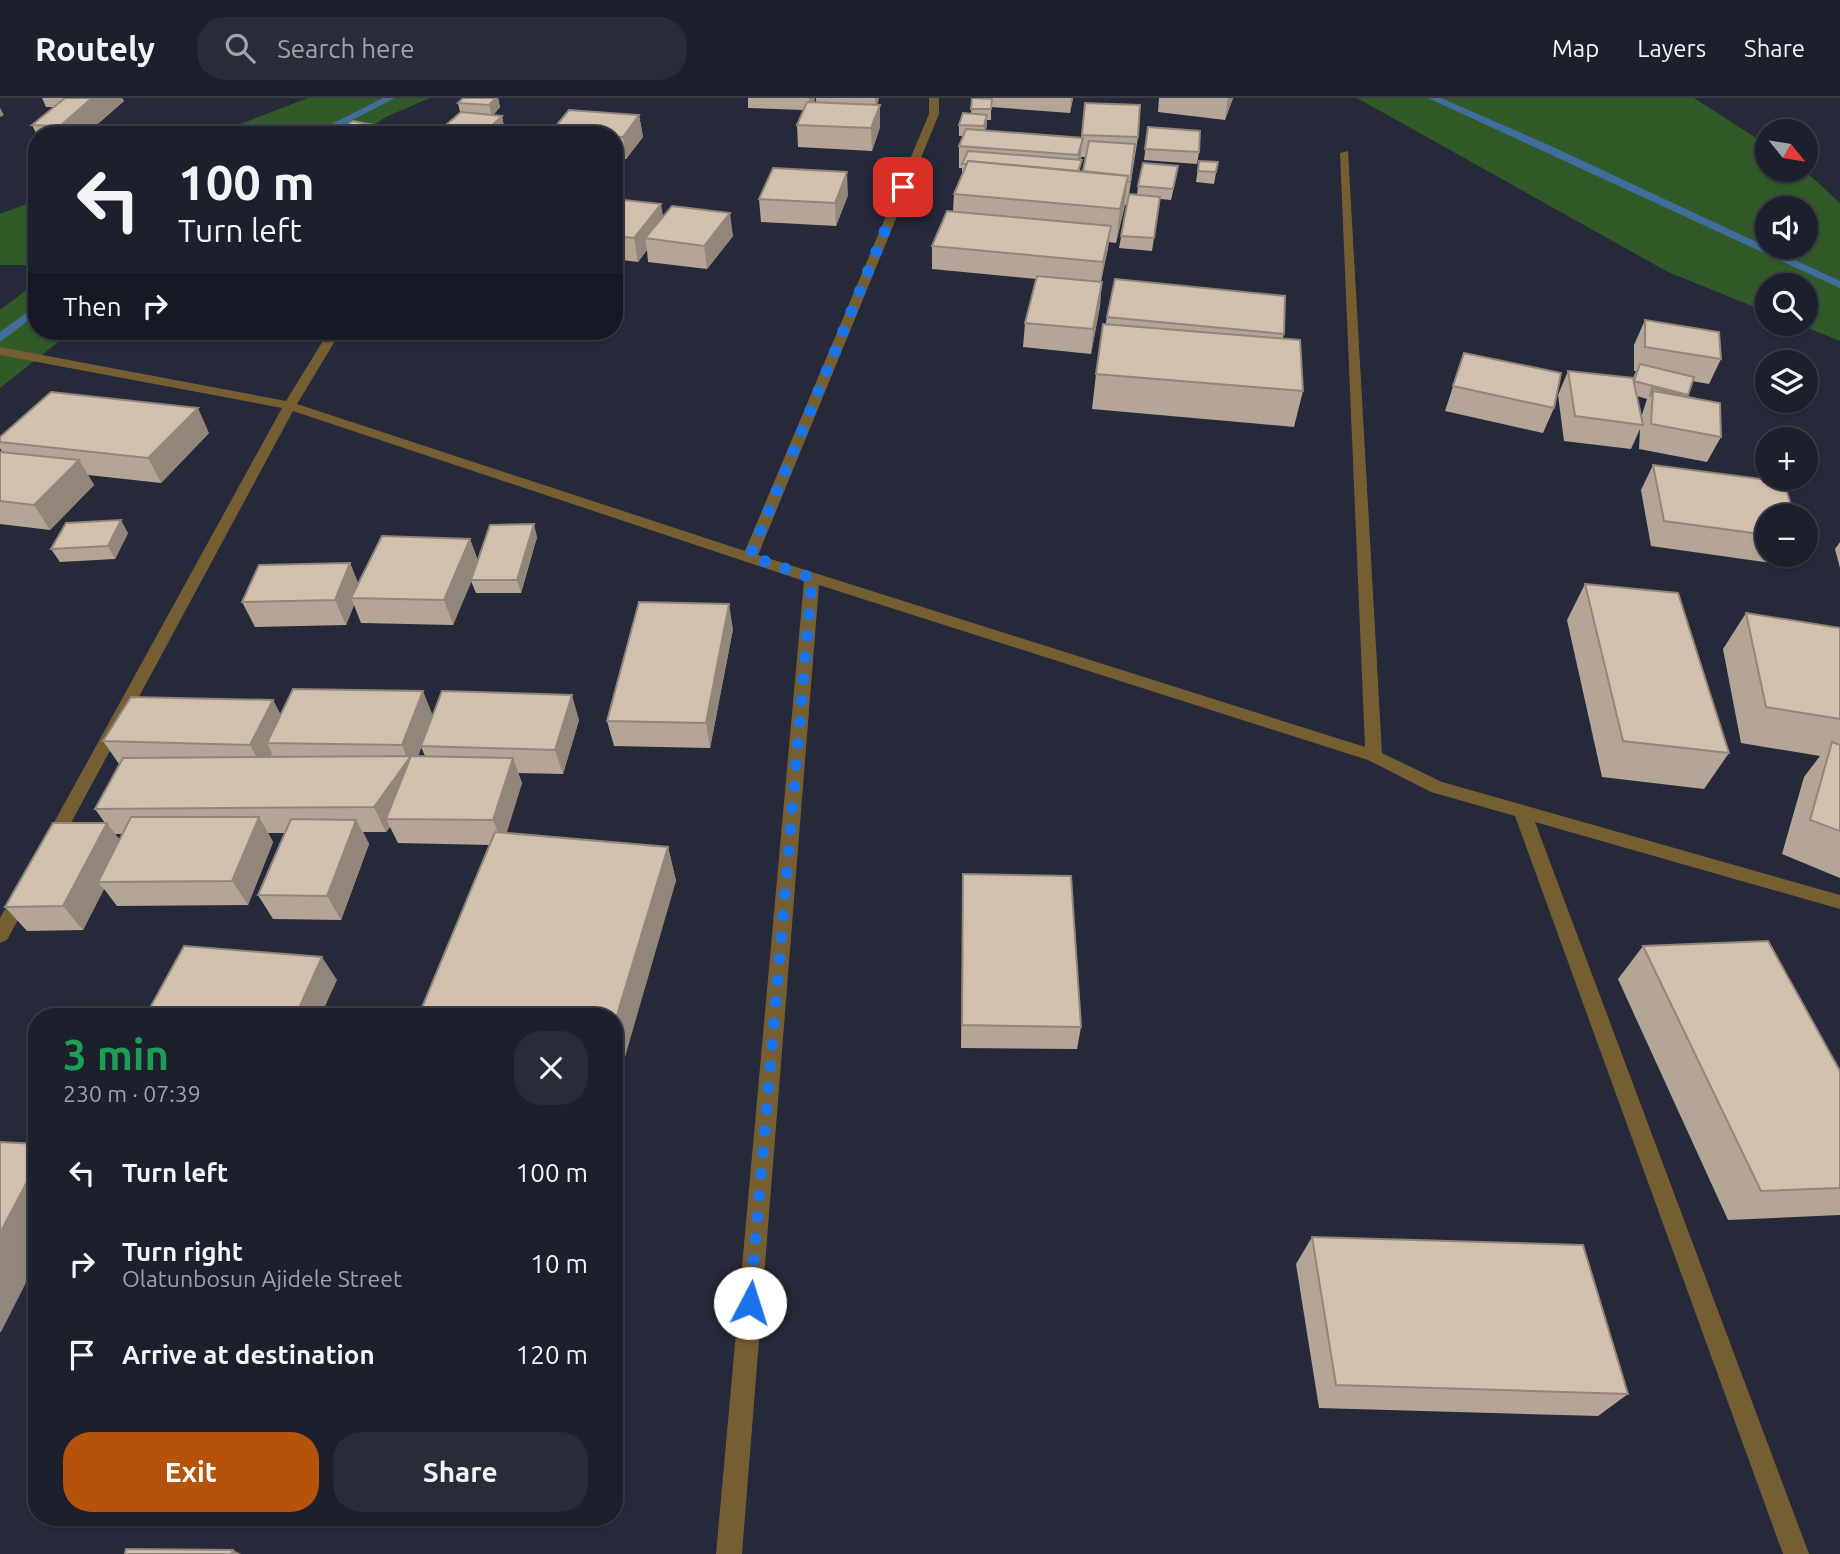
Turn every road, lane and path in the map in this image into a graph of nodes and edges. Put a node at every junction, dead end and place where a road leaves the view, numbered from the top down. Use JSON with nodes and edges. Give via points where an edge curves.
{"nodes":[{"id":1,"x":934,"y":98,"type":"edge"},
{"id":2,"x":1345,"y":153,"type":"dead end"},
{"id":3,"x":329,"y":340,"type":"edge"},
{"id":4,"x":0,"y":351,"type":"edge"},
{"id":5,"x":291,"y":406,"type":"junction"},
{"id":6,"x":750,"y":556,"type":"junction"},
{"id":7,"x":812,"y":578,"type":"junction"},
{"id":8,"x":1374,"y":756,"type":"junction"},
{"id":9,"x":1523,"y":813,"type":"junction"},
{"id":10,"x":46,"y":851,"type":"edge"},
{"id":11,"x":33,"y":875,"type":"edge"},
{"id":12,"x":1840,"y":902,"type":"edge"},
{"id":13,"x":0,"y":935,"type":"edge"},
{"id":14,"x":729,"y":1554,"type":"edge"},
{"id":15,"x":1796,"y":1554,"type":"edge"}],
"edges":[{"from":1,"to":6,"type":"street","via":[[934,114]]},
{"from":2,"to":8,"type":"street"},
{"from":3,"to":5,"type":"street"},
{"from":4,"to":5,"type":"street"},
{"from":5,"to":6,"type":"street"},
{"from":5,"to":10,"type":"street"},
{"from":6,"to":7,"type":"street"},
{"from":7,"to":8,"type":"street"},
{"from":7,"to":14,"type":"street"},
{"from":8,"to":9,"type":"street","via":[[1437,787]]},
{"from":9,"to":12,"type":"street"},
{"from":9,"to":15,"type":"street"},
{"from":11,"to":13,"type":"street"}]}
